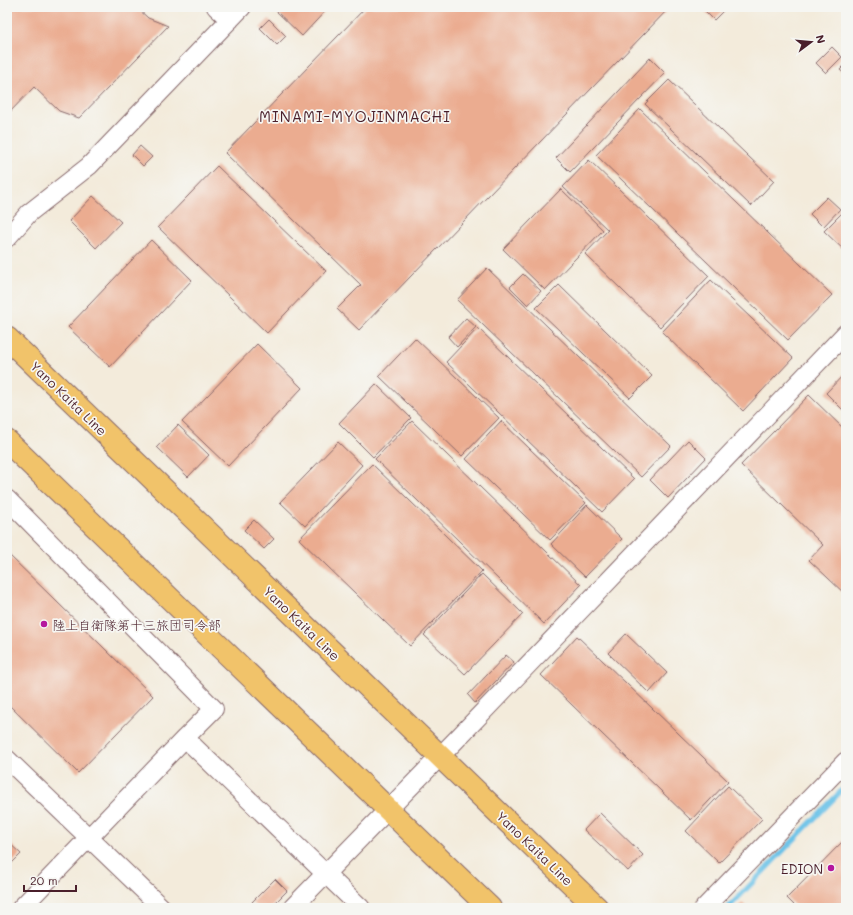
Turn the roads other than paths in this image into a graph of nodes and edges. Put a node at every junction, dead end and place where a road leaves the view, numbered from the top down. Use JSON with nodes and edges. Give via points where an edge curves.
{"nodes":[{"id":1,"x":216,"y":7,"type":"edge"},
{"id":2,"x":236,"y":13,"type":"edge"},
{"id":3,"x":7,"y":238,"type":"edge"},
{"id":4,"x":846,"y":333,"type":"edge"},
{"id":5,"x":7,"y":338,"type":"edge"},
{"id":6,"x":7,"y":441,"type":"edge"},
{"id":7,"x":7,"y":500,"type":"edge"},
{"id":8,"x":185,"y":738,"type":"junction"},
{"id":9,"x":440,"y":756,"type":"junction"},
{"id":10,"x":7,"y":759,"type":"edge"},
{"id":11,"x":846,"y":761,"type":"edge"},
{"id":12,"x":388,"y":810,"type":"junction"},
{"id":13,"x":90,"y":837,"type":"junction"},
{"id":14,"x":326,"y":873,"type":"junction"},
{"id":15,"x":22,"y":908,"type":"edge"},
{"id":16,"x":162,"y":908,"type":"edge"},
{"id":17,"x":292,"y":908,"type":"edge"},
{"id":18,"x":361,"y":908,"type":"edge"},
{"id":19,"x":490,"y":908,"type":"edge"},
{"id":20,"x":597,"y":908,"type":"edge"},
{"id":21,"x":704,"y":908,"type":"edge"}],
"edges":[{"from":1,"to":2,"type":"street"},
{"from":2,"to":3,"type":"street","via":[[89,166],[29,213]]},
{"from":4,"to":9,"type":"street"},
{"from":5,"to":9,"type":"main road","name":"Yano Kaita Line"},
{"from":6,"to":12,"type":"main road"},
{"from":7,"to":8,"type":"street","via":[[214,709]]},
{"from":8,"to":13,"type":"street"},
{"from":8,"to":14,"type":"street"},
{"from":9,"to":12,"type":"street"},
{"from":9,"to":20,"type":"main road","name":"Yano Kaita Line"},
{"from":10,"to":13,"type":"street"},
{"from":11,"to":21,"type":"street"},
{"from":12,"to":14,"type":"street"},
{"from":12,"to":19,"type":"main road"},
{"from":13,"to":15,"type":"street"},
{"from":13,"to":16,"type":"street"},
{"from":14,"to":17,"type":"street"},
{"from":14,"to":18,"type":"street"}]}
